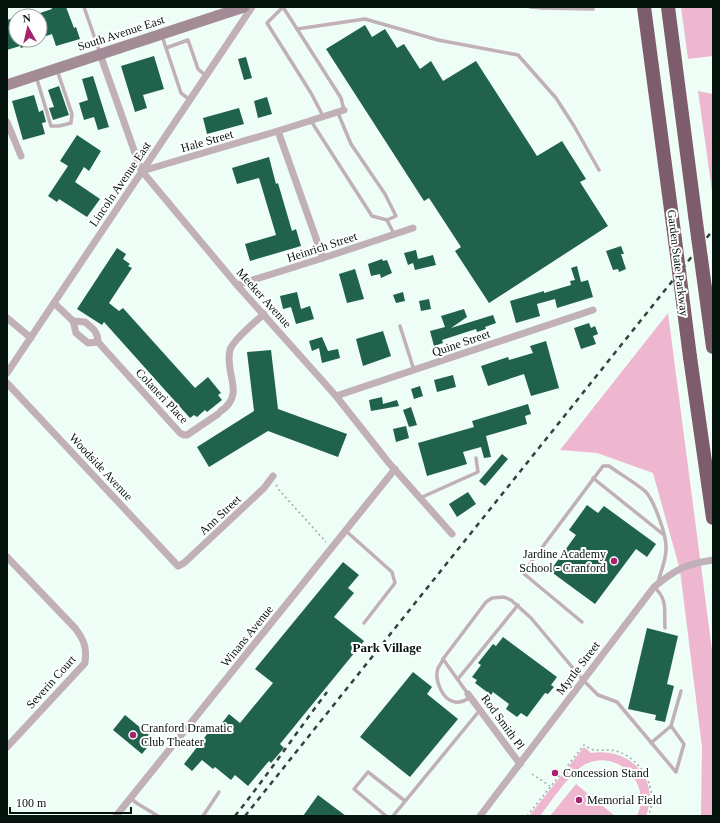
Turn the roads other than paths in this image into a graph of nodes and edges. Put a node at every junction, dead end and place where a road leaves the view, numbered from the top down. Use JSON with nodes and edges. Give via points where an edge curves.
{"nodes":[{"id":1,"x":84,"y":7,"type":"edge"},
{"id":2,"x":244,"y":7,"type":"edge"},
{"id":3,"x":252,"y":7,"type":"edge"},
{"id":4,"x":530,"y":7,"type":"edge"},
{"id":5,"x":593,"y":7,"type":"edge"},
{"id":6,"x":668,"y":7,"type":"edge"},
{"id":7,"x":542,"y":8,"type":"edge"},
{"id":8,"x":645,"y":14,"type":"edge"},
{"id":9,"x":297,"y":29,"type":"junction"},
{"id":10,"x":161,"y":34,"type":"junction"},
{"id":11,"x":166,"y":48,"type":"junction"},
{"id":12,"x":100,"y":54,"type":"junction"},
{"id":13,"x":56,"y":68,"type":"junction"},
{"id":14,"x":36,"y":75,"type":"junction"},
{"id":15,"x":206,"y":76,"type":"junction"},
{"id":16,"x":7,"y":84,"type":"edge"},
{"id":17,"x":190,"y":100,"type":"junction"},
{"id":18,"x":340,"y":111,"type":"junction"},
{"id":19,"x":323,"y":116,"type":"junction"},
{"id":20,"x":311,"y":121,"type":"junction"},
{"id":21,"x":7,"y":122,"type":"edge"},
{"id":22,"x":278,"y":131,"type":"junction"},
{"id":23,"x":21,"y":156,"type":"dead end"},
{"id":24,"x":599,"y":170,"type":"dead end"},
{"id":25,"x":142,"y":171,"type":"junction"},
{"id":26,"x":387,"y":220,"type":"junction"},
{"id":27,"x":413,"y":228,"type":"dead end"},
{"id":28,"x":394,"y":234,"type":"junction"},
{"id":29,"x":323,"y":258,"type":"junction"},
{"id":30,"x":237,"y":285,"type":"junction"},
{"id":31,"x":54,"y":303,"type":"junction"},
{"id":32,"x":593,"y":310,"type":"dead end"},
{"id":33,"x":264,"y":314,"type":"junction"},
{"id":34,"x":7,"y":318,"type":"edge"},
{"id":35,"x":73,"y":321,"type":"junction"},
{"id":36,"x":400,"y":326,"type":"dead end"},
{"id":37,"x":30,"y":338,"type":"junction"},
{"id":38,"x":98,"y":342,"type":"junction"},
{"id":39,"x":713,"y":347,"type":"edge"},
{"id":40,"x":414,"y":370,"type":"junction"},
{"id":41,"x":7,"y":373,"type":"edge"},
{"id":42,"x":7,"y":383,"type":"edge"},
{"id":43,"x":336,"y":396,"type":"junction"},
{"id":44,"x":476,"y":458,"type":"dead end"},
{"id":45,"x":395,"y":469,"type":"junction"},
{"id":46,"x":273,"y":476,"type":"road end"},
{"id":47,"x":594,"y":478,"type":"junction"},
{"id":48,"x":420,"y":498,"type":"junction"},
{"id":49,"x":713,"y":518,"type":"edge"},
{"id":50,"x":346,"y":531,"type":"junction"},
{"id":51,"x":452,"y":534,"type":"dead end"},
{"id":52,"x":664,"y":535,"type":"junction"},
{"id":53,"x":7,"y":557,"type":"edge"},
{"id":54,"x":713,"y":560,"type":"edge"},
{"id":55,"x":178,"y":566,"type":"joint"},
{"id":56,"x":655,"y":586,"type":"junction"},
{"id":57,"x":518,"y":606,"type":"junction"},
{"id":58,"x":364,"y":622,"type":"dead end"},
{"id":59,"x":582,"y":622,"type":"dead end"},
{"id":60,"x":665,"y":628,"type":"dead end"},
{"id":61,"x":443,"y":659,"type":"junction"},
{"id":62,"x":458,"y":679,"type":"junction"},
{"id":63,"x":583,"y":680,"type":"junction"},
{"id":64,"x":681,"y":691,"type":"dead end"},
{"id":65,"x":469,"y":696,"type":"junction"},
{"id":66,"x":480,"y":710,"type":"junction"},
{"id":67,"x":671,"y":726,"type":"junction"},
{"id":68,"x":651,"y":743,"type":"junction"},
{"id":69,"x":7,"y":746,"type":"edge"},
{"id":70,"x":520,"y":764,"type":"junction"},
{"id":71,"x":219,"y":792,"type":"dead end"},
{"id":72,"x":130,"y":798,"type":"junction"},
{"id":73,"x":405,"y":801,"type":"junction"},
{"id":74,"x":116,"y":816,"type":"edge"},
{"id":75,"x":158,"y":816,"type":"edge"},
{"id":76,"x":203,"y":816,"type":"edge"},
{"id":77,"x":386,"y":816,"type":"edge"},
{"id":78,"x":393,"y":816,"type":"edge"},
{"id":79,"x":480,"y":816,"type":"edge"}],
"edges":[{"from":1,"to":12,"type":"lane"},
{"from":2,"to":10,"type":"main road","name":"South Avenue East"},
{"from":3,"to":15,"type":"street","name":"Lincoln Avenue East"},
{"from":4,"to":7,"type":"lane"},
{"from":5,"to":7,"type":"lane"},
{"from":6,"to":39,"type":"highway","name":"Garden State Parkway","bridge":true},
{"from":8,"to":49,"type":"highway","name":"Garden State Parkway","bridge":true},
{"from":9,"to":18,"type":"lane","via":[[341,98]]},
{"from":9,"to":19,"type":"lane","via":[[283,7],[267,23]]},
{"from":9,"to":24,"type":"lane","via":[[365,19],[438,40],[518,55],[556,98]]},
{"from":10,"to":11,"type":"lane"},
{"from":10,"to":12,"type":"main road","name":"South Avenue East"},
{"from":11,"to":15,"type":"lane","via":[[188,40],[198,69]]},
{"from":11,"to":17,"type":"lane","via":[[181,93]]},
{"from":12,"to":13,"type":"main road","name":"South Avenue East"},
{"from":12,"to":25,"type":"street","name":"Meeker Avenue"},
{"from":13,"to":14,"type":"main road","name":"South Avenue East"},
{"from":13,"to":14,"type":"lane","via":[[72,114],[70,123],[51,126]]},
{"from":14,"to":16,"type":"main road","name":"South Avenue East"},
{"from":15,"to":17,"type":"street","name":"Lincoln Avenue East"},
{"from":17,"to":25,"type":"street","name":"Lincoln Avenue East"},
{"from":18,"to":19,"type":"street","name":"Hale Street"},
{"from":18,"to":26,"type":"lane","via":[[351,144],[385,194],[396,216]]},
{"from":19,"to":20,"type":"street","name":"Hale Street"},
{"from":20,"to":22,"type":"street","name":"Hale Street"},
{"from":20,"to":26,"type":"lane","via":[[372,216]]},
{"from":21,"to":23,"type":"street"},
{"from":22,"to":25,"type":"street","name":"Hale Street"},
{"from":22,"to":29,"type":"street"},
{"from":25,"to":30,"type":"street","name":"Meeker Avenue"},
{"from":25,"to":31,"type":"street","name":"Lincoln Avenue East"},
{"from":26,"to":28,"type":"lane"},
{"from":27,"to":28,"type":"street","name":"Heinrich Street"},
{"from":28,"to":29,"type":"street","name":"Heinrich Street"},
{"from":29,"to":30,"type":"street","name":"Heinrich Street"},
{"from":30,"to":33,"type":"street","name":"Meeker Avenue"},
{"from":31,"to":35,"type":"street","name":"Colaneri Place"},
{"from":31,"to":37,"type":"street","name":"Lincoln Avenue East"},
{"from":32,"to":40,"type":"street","name":"Quine Street"},
{"from":33,"to":38,"type":"street","name":"Colaneri Place","via":[[230,348],[228,358],[234,391],[232,400],[227,407],[187,435],[180,433]]},
{"from":33,"to":43,"type":"street","name":"Meeker Avenue"},
{"from":34,"to":37,"type":"street"},
{"from":35,"to":38,"type":"street","name":"Colaneri Place","via":[[85,322],[98,335]]},
{"from":35,"to":38,"type":"street","name":"Colaneri Place","via":[[76,333],[88,343]]},
{"from":36,"to":40,"type":"lane"},
{"from":37,"to":41,"type":"street","name":"Lincoln Avenue East"},
{"from":40,"to":43,"type":"street","name":"Quine Street"},
{"from":42,"to":55,"type":"street","name":"Woodside Avenue"},
{"from":43,"to":45,"type":"street","name":"Meeker Avenue"},
{"from":44,"to":48,"type":"lane","via":[[478,472]]},
{"from":45,"to":48,"type":"street","name":"Meeker Avenue"},
{"from":45,"to":50,"type":"street","name":"Winans Avenue"},
{"from":46,"to":55,"type":"street","name":"Ann Street","via":[[264,488]]},
{"from":47,"to":52,"type":"lane"},
{"from":47,"to":52,"type":"lane","via":[[603,466],[609,466],[645,491],[652,500]]},
{"from":47,"to":59,"type":"lane","via":[[523,573]]},
{"from":48,"to":51,"type":"street","name":"Meeker Avenue"},
{"from":50,"to":58,"type":"lane","via":[[392,572],[395,583]]},
{"from":50,"to":72,"type":"street","name":"Winans Avenue"},
{"from":52,"to":56,"type":"lane","via":[[667,547]]},
{"from":53,"to":69,"type":"street","name":"Severin Court","via":[[75,628],[84,641],[86,654],[85,663]]},
{"from":54,"to":56,"type":"street","name":"Myrtle Street","via":[[686,566]]},
{"from":56,"to":60,"type":"lane","via":[[663,599]]},
{"from":56,"to":63,"type":"street","name":"Myrtle Street"},
{"from":57,"to":61,"type":"lane","via":[[504,597],[492,598],[486,602]]},
{"from":57,"to":62,"type":"lane"},
{"from":57,"to":63,"type":"lane"},
{"from":61,"to":62,"type":"lane"},
{"from":61,"to":65,"type":"lane","via":[[438,668],[438,679],[444,695],[456,702],[461,702]]},
{"from":62,"to":65,"type":"lane"},
{"from":63,"to":68,"type":"lane","via":[[598,694],[617,702]]},
{"from":63,"to":70,"type":"street","name":"Myrtle Street"},
{"from":64,"to":67,"type":"lane"},
{"from":65,"to":66,"type":"street","name":"Rod Smith Pl"},
{"from":66,"to":70,"type":"street","name":"Rod Smith Pl"},
{"from":66,"to":73,"type":"lane"},
{"from":67,"to":68,"type":"lane"},
{"from":67,"to":68,"type":"lane","via":[[684,744],[676,772]]},
{"from":70,"to":79,"type":"street","name":"Myrtle Street"},
{"from":71,"to":76,"type":"lane"},
{"from":72,"to":74,"type":"street","name":"Winans Avenue"},
{"from":72,"to":75,"type":"lane"},
{"from":73,"to":77,"type":"lane","via":[[368,772],[354,789]]},
{"from":73,"to":78,"type":"lane"}]}
